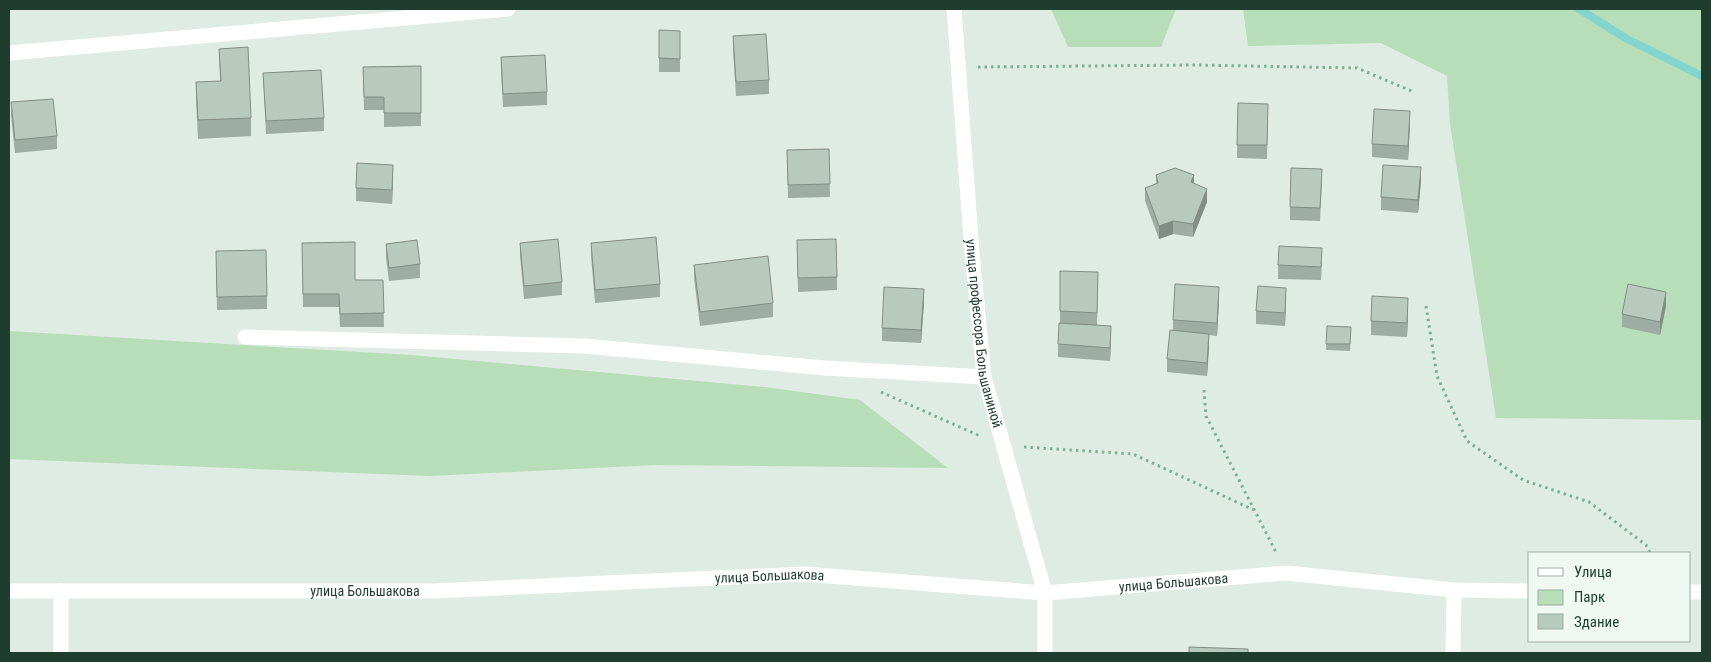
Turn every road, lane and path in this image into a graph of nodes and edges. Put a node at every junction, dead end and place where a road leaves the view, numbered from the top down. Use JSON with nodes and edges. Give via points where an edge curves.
{"nodes":[{"id":1,"x":508,"y":9,"type":"edge"},
{"id":2,"x":954,"y":9,"type":"edge"},
{"id":3,"x":9,"y":53,"type":"edge"},
{"id":4,"x":958,"y":67,"type":"junction"},
{"id":5,"x":1414,"y":92,"type":"dead end"},
{"id":6,"x":1426,"y":306,"type":"dead end"},
{"id":7,"x":245,"y":337,"type":"dead end"},
{"id":8,"x":984,"y":377,"type":"junction"},
{"id":9,"x":1204,"y":390,"type":"dead end"},
{"id":10,"x":879,"y":391,"type":"dead end"},
{"id":11,"x":1003,"y":446,"type":"junction"},
{"id":12,"x":1256,"y":511,"type":"junction"},
{"id":13,"x":1650,"y":552,"type":"edge"},
{"id":14,"x":1286,"y":573,"type":"junction"},
{"id":15,"x":1454,"y":590,"type":"junction"},
{"id":16,"x":61,"y":591,"type":"junction"},
{"id":17,"x":1528,"y":591,"type":"edge"},
{"id":18,"x":9,"y":592,"type":"edge"},
{"id":19,"x":1045,"y":593,"type":"junction"},
{"id":20,"x":61,"y":653,"type":"edge"},
{"id":21,"x":1045,"y":653,"type":"edge"},
{"id":22,"x":1453,"y":653,"type":"edge"}],
"edges":[{"from":1,"to":3,"type":"street"},
{"from":2,"to":4,"type":"street","name":"улица профессора Большаниной"},
{"from":4,"to":5,"type":"path","via":[[1195,65],[1357,68]]},
{"from":4,"to":8,"type":"street","name":"улица профессора Большаниной"},
{"from":6,"to":13,"type":"path","via":[[1436,376],[1467,441],[1523,480],[1589,502],[1646,545]]},
{"from":7,"to":8,"type":"street","via":[[584,346],[825,368]]},
{"from":8,"to":11,"type":"street","name":"улица профессора Большаниной"},
{"from":9,"to":12,"type":"path","via":[[1206,416]]},
{"from":10,"to":11,"type":"path"},
{"from":11,"to":12,"type":"path","via":[[1133,454]]},
{"from":11,"to":19,"type":"street","name":"улица профессора Большаниной"},
{"from":12,"to":14,"type":"path"},
{"from":14,"to":15,"type":"street","name":"улица Большакова"},
{"from":14,"to":19,"type":"street","name":"улица Большакова"},
{"from":15,"to":17,"type":"street","name":"улица Большакова"},
{"from":15,"to":22,"type":"street"},
{"from":16,"to":18,"type":"street","name":"улица Большакова"},
{"from":16,"to":19,"type":"street","name":"улица Большакова","via":[[434,591],[804,574]]},
{"from":16,"to":20,"type":"street"},
{"from":19,"to":21,"type":"street","name":"улица профессора Большаниной"}]}
